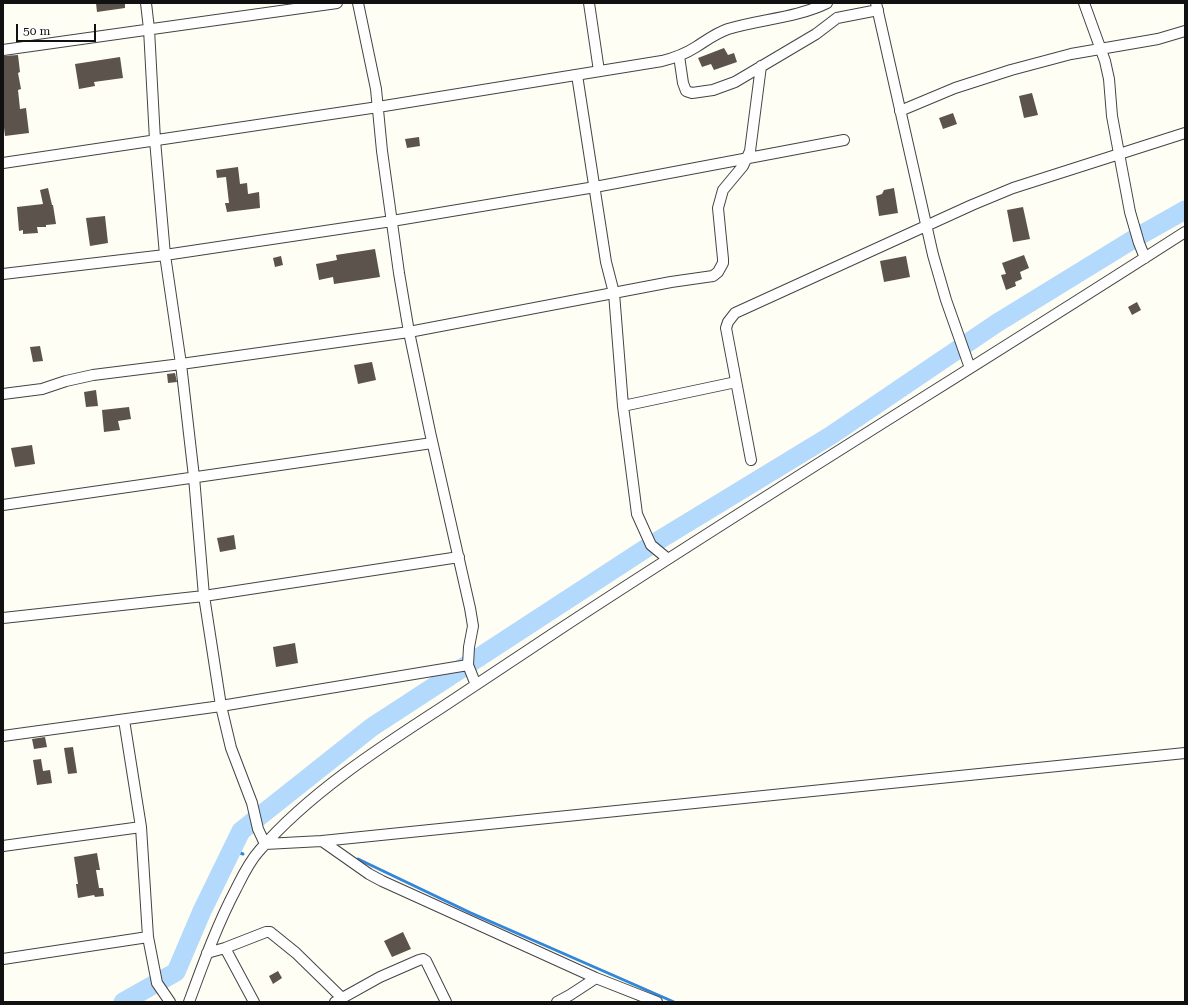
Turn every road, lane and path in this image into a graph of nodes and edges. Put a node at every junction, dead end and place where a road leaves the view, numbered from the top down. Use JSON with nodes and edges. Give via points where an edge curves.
{"nodes":[{"id":1,"x":146,"y":3,"type":"edge"},
{"id":2,"x":337,"y":3,"type":"edge"},
{"id":3,"x":358,"y":3,"type":"edge"},
{"id":4,"x":589,"y":3,"type":"edge"},
{"id":5,"x":827,"y":3,"type":"edge"},
{"id":6,"x":1084,"y":3,"type":"edge"},
{"id":7,"x":878,"y":5,"type":"edge"},
{"id":8,"x":149,"y":30,"type":"junction"},
{"id":9,"x":1185,"y":31,"type":"edge"},
{"id":10,"x":1101,"y":49,"type":"junction"},
{"id":11,"x":3,"y":50,"type":"edge"},
{"id":12,"x":679,"y":56,"type":"junction"},
{"id":13,"x":761,"y":66,"type":"junction"},
{"id":14,"x":599,"y":72,"type":"junction"},
{"id":15,"x":577,"y":75,"type":"junction"},
{"id":16,"x":378,"y":107,"type":"junction"},
{"id":17,"x":900,"y":111,"type":"junction"},
{"id":18,"x":1185,"y":132,"type":"edge"},
{"id":19,"x":155,"y":140,"type":"junction"},
{"id":20,"x":844,"y":140,"type":"dead end"},
{"id":21,"x":1120,"y":153,"type":"junction"},
{"id":22,"x":747,"y":158,"type":"junction"},
{"id":23,"x":3,"y":163,"type":"edge"},
{"id":24,"x":595,"y":187,"type":"junction"},
{"id":25,"x":392,"y":221,"type":"junction"},
{"id":26,"x":926,"y":226,"type":"junction"},
{"id":27,"x":1185,"y":232,"type":"edge"},
{"id":28,"x":166,"y":255,"type":"junction"},
{"id":29,"x":1145,"y":258,"type":"junction"},
{"id":30,"x":3,"y":274,"type":"edge"},
{"id":31,"x":614,"y":293,"type":"junction"},
{"id":32,"x":409,"y":332,"type":"junction"},
{"id":33,"x":181,"y":364,"type":"junction"},
{"id":34,"x":970,"y":368,"type":"junction"},
{"id":35,"x":736,"y":382,"type":"junction"},
{"id":36,"x":3,"y":394,"type":"edge"},
{"id":37,"x":623,"y":406,"type":"junction"},
{"id":38,"x":432,"y":443,"type":"junction"},
{"id":39,"x":751,"y":460,"type":"dead end"},
{"id":40,"x":194,"y":477,"type":"junction"},
{"id":41,"x":3,"y":505,"type":"edge"},
{"id":42,"x":459,"y":557,"type":"junction"},
{"id":43,"x":668,"y":559,"type":"junction"},
{"id":44,"x":204,"y":596,"type":"junction"},
{"id":45,"x":3,"y":618,"type":"edge"},
{"id":46,"x":468,"y":665,"type":"junction"},
{"id":47,"x":476,"y":685,"type":"junction"},
{"id":48,"x":221,"y":706,"type":"junction"},
{"id":49,"x":124,"y":720,"type":"junction"},
{"id":50,"x":3,"y":736,"type":"edge"},
{"id":51,"x":1185,"y":753,"type":"edge"},
{"id":52,"x":141,"y":827,"type":"junction"},
{"id":53,"x":322,"y":841,"type":"junction"},
{"id":54,"x":265,"y":844,"type":"junction"},
{"id":55,"x":3,"y":846,"type":"edge"},
{"id":56,"x":148,"y":937,"type":"junction"},
{"id":57,"x":225,"y":948,"type":"junction"},
{"id":58,"x":207,"y":953,"type":"junction"},
{"id":59,"x":3,"y":959,"type":"edge"},
{"id":60,"x":596,"y":978,"type":"junction"},
{"id":61,"x":338,"y":1000,"type":"edge"},
{"id":62,"x":170,"y":1002,"type":"edge"},
{"id":63,"x":189,"y":1002,"type":"edge"},
{"id":64,"x":254,"y":1002,"type":"edge"},
{"id":65,"x":446,"y":1002,"type":"edge"},
{"id":66,"x":557,"y":1002,"type":"edge"},
{"id":67,"x":657,"y":1002,"type":"edge"}],
"edges":[{"from":1,"to":8,"type":"street"},
{"from":2,"to":8,"type":"street"},
{"from":3,"to":16,"type":"street"},
{"from":4,"to":14,"type":"street"},
{"from":5,"to":12,"type":"street","via":[[806,12],[730,28]]},
{"from":6,"to":10,"type":"street"},
{"from":7,"to":13,"type":"street","via":[[838,18]]},
{"from":7,"to":17,"type":"street"},
{"from":8,"to":11,"type":"street"},
{"from":8,"to":19,"type":"street"},
{"from":9,"to":10,"type":"street","via":[[1158,39]]},
{"from":10,"to":17,"type":"street","via":[[1011,70],[955,88]]},
{"from":10,"to":21,"type":"street","via":[[1109,79],[1112,116]]},
{"from":12,"to":13,"type":"street","via":[[684,87],[692,94],[724,87]]},
{"from":12,"to":14,"type":"street"},
{"from":13,"to":22,"type":"street","via":[[752,143]]},
{"from":14,"to":15,"type":"street"},
{"from":15,"to":16,"type":"street"},
{"from":15,"to":24,"type":"street"},
{"from":16,"to":19,"type":"street"},
{"from":16,"to":25,"type":"street"},
{"from":17,"to":26,"type":"street"},
{"from":18,"to":21,"type":"street"},
{"from":19,"to":23,"type":"street"},
{"from":19,"to":28,"type":"street"},
{"from":20,"to":22,"type":"street"},
{"from":21,"to":26,"type":"street","via":[[1014,188]]},
{"from":21,"to":29,"type":"street","via":[[1130,212]]},
{"from":22,"to":24,"type":"street"},
{"from":22,"to":31,"type":"street","via":[[726,184],[719,202],[723,263],[718,272],[713,276]]},
{"from":24,"to":25,"type":"street"},
{"from":24,"to":31,"type":"street","via":[[606,262]]},
{"from":25,"to":28,"type":"street"},
{"from":25,"to":32,"type":"street"},
{"from":26,"to":34,"type":"street","via":[[939,278]]},
{"from":26,"to":35,"type":"street","via":[[735,313],[726,328]]},
{"from":27,"to":29,"type":"street"},
{"from":28,"to":30,"type":"street"},
{"from":28,"to":33,"type":"street"},
{"from":29,"to":34,"type":"street"},
{"from":31,"to":32,"type":"street"},
{"from":31,"to":37,"type":"street"},
{"from":32,"to":33,"type":"street"},
{"from":32,"to":38,"type":"street"},
{"from":33,"to":36,"type":"street","via":[[93,375],[42,389]]},
{"from":33,"to":40,"type":"street"},
{"from":34,"to":43,"type":"street"},
{"from":35,"to":37,"type":"street"},
{"from":35,"to":39,"type":"street"},
{"from":37,"to":43,"type":"street","via":[[637,514],[651,545]]},
{"from":38,"to":40,"type":"street"},
{"from":38,"to":42,"type":"street"},
{"from":40,"to":41,"type":"street"},
{"from":40,"to":44,"type":"street"},
{"from":42,"to":44,"type":"street"},
{"from":42,"to":46,"type":"street","via":[[473,626]]},
{"from":43,"to":47,"type":"street"},
{"from":44,"to":45,"type":"street"},
{"from":44,"to":48,"type":"street"},
{"from":46,"to":47,"type":"street"},
{"from":46,"to":48,"type":"street"},
{"from":47,"to":54,"type":"street","via":[[363,761],[298,812]]},
{"from":48,"to":49,"type":"street"},
{"from":48,"to":54,"type":"street","via":[[231,748]]},
{"from":49,"to":50,"type":"street"},
{"from":49,"to":52,"type":"street"},
{"from":51,"to":53,"type":"street"},
{"from":52,"to":55,"type":"street"},
{"from":52,"to":56,"type":"street"},
{"from":53,"to":54,"type":"street"},
{"from":53,"to":60,"type":"street","via":[[382,881]]},
{"from":54,"to":58,"type":"street","via":[[244,873]]},
{"from":56,"to":59,"type":"street"},
{"from":56,"to":62,"type":"street","via":[[157,983]]},
{"from":57,"to":58,"type":"street"},
{"from":57,"to":61,"type":"street","via":[[270,932],[296,953]]},
{"from":57,"to":64,"type":"street"},
{"from":58,"to":63,"type":"street"},
{"from":60,"to":66,"type":"street"},
{"from":60,"to":67,"type":"street"},
{"from":61,"to":65,"type":"street","via":[[380,977],[423,959]]}]}
